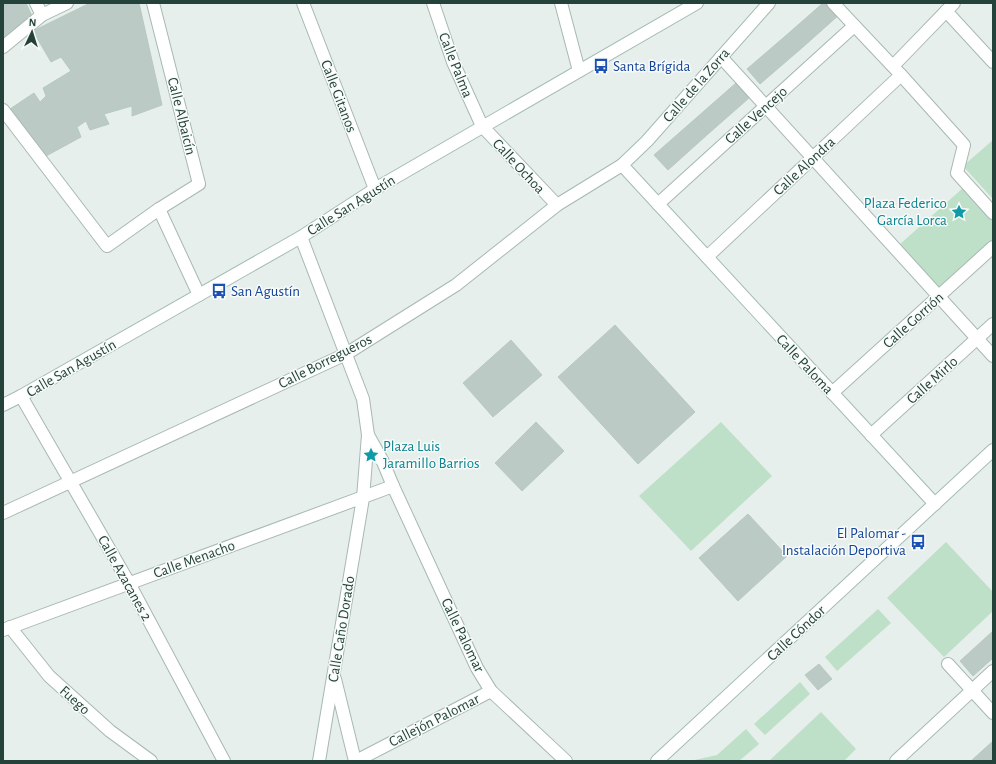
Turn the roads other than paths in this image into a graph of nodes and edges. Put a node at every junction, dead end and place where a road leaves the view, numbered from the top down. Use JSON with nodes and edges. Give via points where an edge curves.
{"nodes":[{"id":1,"x":36,"y":3,"type":"edge"},
{"id":2,"x":67,"y":3,"type":"edge"},
{"id":3,"x":152,"y":3,"type":"edge"},
{"id":4,"x":303,"y":3,"type":"edge"},
{"id":5,"x":433,"y":3,"type":"edge"},
{"id":6,"x":561,"y":3,"type":"edge"},
{"id":7,"x":698,"y":3,"type":"edge"},
{"id":8,"x":769,"y":3,"type":"edge"},
{"id":9,"x":833,"y":3,"type":"edge"},
{"id":10,"x":950,"y":7,"type":"edge"},
{"id":11,"x":42,"y":15,"type":"junction"},
{"id":12,"x":854,"y":26,"type":"junction"},
{"id":13,"x":3,"y":47,"type":"edge"},
{"id":14,"x":721,"y":57,"type":"junction"},
{"id":15,"x":993,"y":62,"type":"edge"},
{"id":16,"x":579,"y":71,"type":"junction"},
{"id":17,"x":897,"y":71,"type":"junction"},
{"id":18,"x":765,"y":106,"type":"junction"},
{"id":19,"x":3,"y":110,"type":"edge"},
{"id":20,"x":482,"y":126,"type":"junction"},
{"id":21,"x":812,"y":158,"type":"junction"},
{"id":22,"x":622,"y":165,"type":"junction"},
{"id":23,"x":375,"y":189,"type":"junction"},
{"id":24,"x":658,"y":204,"type":"junction"},
{"id":25,"x":557,"y":205,"type":"junction"},
{"id":26,"x":159,"y":209,"type":"junction"},
{"id":27,"x":993,"y":213,"type":"edge"},
{"id":28,"x":301,"y":237,"type":"junction"},
{"id":29,"x":993,"y":247,"type":"edge"},
{"id":30,"x":707,"y":257,"type":"junction"},
{"id":31,"x":199,"y":295,"type":"junction"},
{"id":32,"x":938,"y":297,"type":"junction"},
{"id":33,"x":993,"y":324,"type":"edge"},
{"id":34,"x":977,"y":339,"type":"junction"},
{"id":35,"x":346,"y":354,"type":"junction"},
{"id":36,"x":993,"y":356,"type":"edge"},
{"id":37,"x":832,"y":393,"type":"junction"},
{"id":38,"x":21,"y":396,"type":"junction"},
{"id":39,"x":3,"y":405,"type":"edge"},
{"id":40,"x":368,"y":435,"type":"junction"},
{"id":41,"x":871,"y":435,"type":"junction"},
{"id":42,"x":993,"y":450,"type":"edge"},
{"id":43,"x":70,"y":481,"type":"junction"},
{"id":44,"x":393,"y":486,"type":"junction"},
{"id":45,"x":363,"y":498,"type":"junction"},
{"id":46,"x":935,"y":504,"type":"junction"},
{"id":47,"x":3,"y":513,"type":"edge"},
{"id":48,"x":129,"y":583,"type":"junction"},
{"id":49,"x":6,"y":628,"type":"edge"},
{"id":50,"x":948,"y":664,"type":"dead end"},
{"id":51,"x":993,"y":671,"type":"edge"},
{"id":52,"x":334,"y":674,"type":"junction"},
{"id":53,"x":972,"y":690,"type":"junction"},
{"id":54,"x":491,"y":691,"type":"junction"},
{"id":55,"x":993,"y":713,"type":"edge"},
{"id":56,"x":662,"y":759,"type":"edge"},
{"id":57,"x":151,"y":761,"type":"edge"},
{"id":58,"x":224,"y":761,"type":"edge"},
{"id":59,"x":319,"y":761,"type":"edge"},
{"id":60,"x":355,"y":761,"type":"edge"},
{"id":61,"x":566,"y":761,"type":"edge"},
{"id":62,"x":896,"y":761,"type":"edge"}],
"edges":[{"from":1,"to":11,"type":"street"},
{"from":2,"to":11,"type":"street"},
{"from":3,"to":26,"type":"street","name":"Calle Albaicín","via":[[199,184]]},
{"from":4,"to":23,"type":"street","name":"Calle Gitanos"},
{"from":5,"to":20,"type":"street","name":"Calle Palma","via":[[453,62]]},
{"from":6,"to":16,"type":"street"},
{"from":7,"to":16,"type":"street","name":"Calle San Agustín"},
{"from":8,"to":14,"type":"street","name":"Calle de la Zorra"},
{"from":9,"to":12,"type":"street"},
{"from":10,"to":15,"type":"street"},
{"from":10,"to":17,"type":"street","name":"Calle Alondra"},
{"from":11,"to":13,"type":"street"},
{"from":12,"to":17,"type":"street"},
{"from":12,"to":18,"type":"street","name":"Calle Vencejo"},
{"from":14,"to":18,"type":"street"},
{"from":14,"to":22,"type":"street","name":"Calle de la Zorra","via":[[647,141]]},
{"from":16,"to":20,"type":"street","name":"Calle San Agustín"},
{"from":17,"to":21,"type":"street","name":"Calle Alondra"},
{"from":17,"to":27,"type":"street","via":[[964,145],[957,173]]},
{"from":18,"to":21,"type":"street"},
{"from":18,"to":24,"type":"street","name":"Calle Vencejo"},
{"from":19,"to":26,"type":"street","via":[[107,246]]},
{"from":20,"to":23,"type":"street","name":"Calle San Agustín"},
{"from":20,"to":25,"type":"street","name":"Calle Ochoa"},
{"from":21,"to":30,"type":"street","name":"Calle Alondra"},
{"from":21,"to":32,"type":"street"},
{"from":22,"to":24,"type":"street","name":"Calle Paloma"},
{"from":22,"to":25,"type":"street","name":"Calle Borregueros"},
{"from":23,"to":28,"type":"street","name":"Calle San Agustín"},
{"from":24,"to":30,"type":"street","name":"Calle Paloma"},
{"from":25,"to":35,"type":"street","name":"Calle Borregueros","via":[[456,285]]},
{"from":26,"to":31,"type":"street"},
{"from":28,"to":31,"type":"street","name":"Calle San Agustín"},
{"from":28,"to":35,"type":"street"},
{"from":29,"to":32,"type":"street","name":"Calle Gorrión"},
{"from":30,"to":37,"type":"street","name":"Calle Paloma"},
{"from":31,"to":38,"type":"street","name":"Calle San Agustín"},
{"from":32,"to":34,"type":"street"},
{"from":32,"to":37,"type":"street","name":"Calle Gorrión"},
{"from":33,"to":34,"type":"street","name":"Calle Mirlo"},
{"from":34,"to":36,"type":"street"},
{"from":34,"to":41,"type":"street","name":"Calle Mirlo"},
{"from":35,"to":40,"type":"street","via":[[363,399]]},
{"from":35,"to":43,"type":"street","name":"Calle Borregueros"},
{"from":37,"to":41,"type":"street","name":"Calle Paloma"},
{"from":38,"to":39,"type":"street","name":"Calle San Agustín"},
{"from":38,"to":43,"type":"street","name":"Calle Azacanes 2"},
{"from":40,"to":44,"type":"street"},
{"from":40,"to":45,"type":"street"},
{"from":41,"to":46,"type":"street","name":"Calle Paloma"},
{"from":42,"to":46,"type":"street"},
{"from":43,"to":47,"type":"street","name":"Calle Borregueros"},
{"from":43,"to":48,"type":"street","name":"Calle Azacanes 2"},
{"from":44,"to":45,"type":"street"},
{"from":44,"to":54,"type":"street","name":"Calle Palomar","via":[[477,668]]},
{"from":45,"to":48,"type":"street","name":"Calle Menacho"},
{"from":45,"to":52,"type":"street","name":"Calle Caño Dorado"},
{"from":46,"to":56,"type":"street","name":"Calle Cóndor"},
{"from":48,"to":49,"type":"street","name":"Calle Menacho"},
{"from":48,"to":58,"type":"street","name":"Calle Azacanes 2"},
{"from":49,"to":57,"type":"street","name":"Fuego","via":[[49,676],[110,731]]},
{"from":50,"to":53,"type":"street"},
{"from":51,"to":53,"type":"street"},
{"from":52,"to":59,"type":"street","name":"Calle Caño Dorado"},
{"from":52,"to":60,"type":"street"},
{"from":53,"to":55,"type":"street"},
{"from":53,"to":62,"type":"street"},
{"from":54,"to":60,"type":"street","name":"Callejón Palomar"},
{"from":54,"to":61,"type":"street","name":"Calle Palomar"}]}
